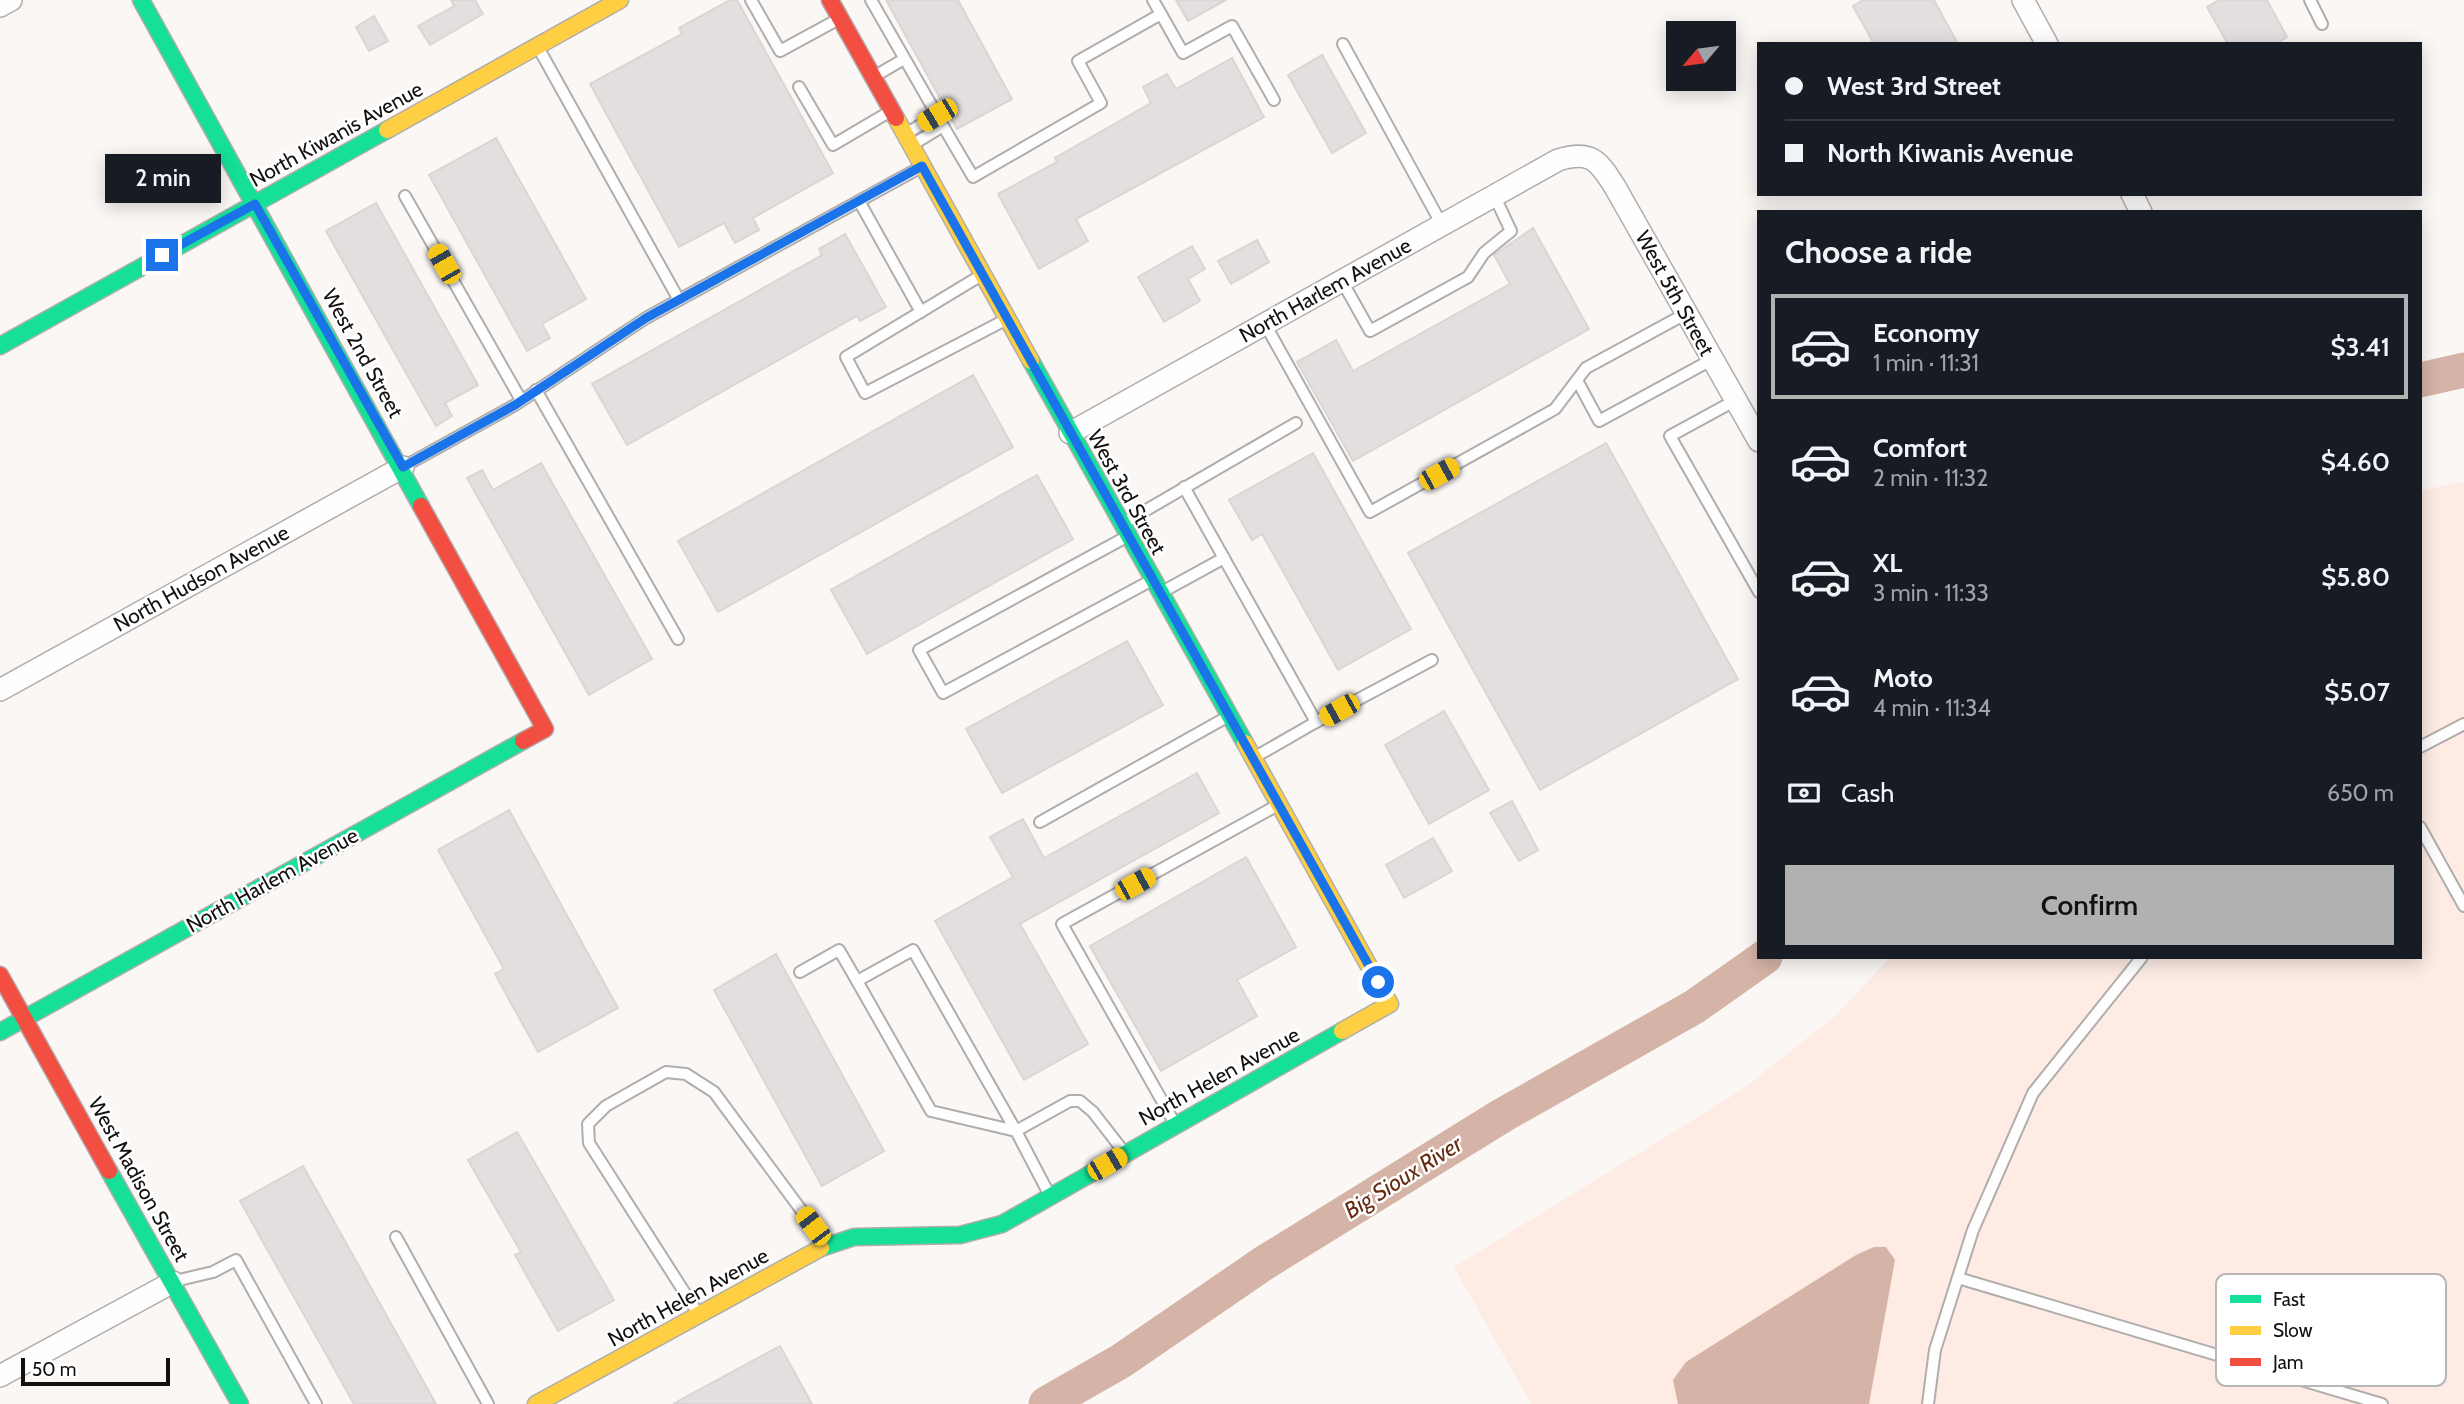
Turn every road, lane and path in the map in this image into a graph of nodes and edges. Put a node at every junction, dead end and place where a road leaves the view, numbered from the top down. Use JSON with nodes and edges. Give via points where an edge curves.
{"nodes":[{"id":1,"x":11,"y":0,"type":"edge"},
{"id":2,"x":141,"y":0,"type":"edge"},
{"id":3,"x":620,"y":0,"type":"edge"},
{"id":4,"x":751,"y":0,"type":"edge"},
{"id":5,"x":830,"y":0,"type":"edge"},
{"id":6,"x":870,"y":0,"type":"edge"},
{"id":7,"x":1153,"y":0,"type":"edge"},
{"id":8,"x":2023,"y":0,"type":"edge"},
{"id":9,"x":2311,"y":0,"type":"edge"},
{"id":10,"x":0,"y":6,"type":"edge"},
{"id":11,"x":1161,"y":14,"type":"junction"},
{"id":12,"x":840,"y":18,"type":"junction"},
{"id":13,"x":2322,"y":24,"type":"dead end"},
{"id":14,"x":2047,"y":42,"type":"edge"},
{"id":15,"x":1343,"y":44,"type":"dead end"},
{"id":16,"x":537,"y":46,"type":"junction"},
{"id":17,"x":904,"y":59,"type":"junction"},
{"id":18,"x":873,"y":78,"type":"junction"},
{"id":19,"x":799,"y":88,"type":"dead end"},
{"id":20,"x":1274,"y":100,"type":"dead end"},
{"id":21,"x":891,"y":111,"type":"junction"},
{"id":22,"x":907,"y":140,"type":"junction"},
{"id":23,"x":1582,"y":155,"type":"joint"},
{"id":24,"x":922,"y":166,"type":"junction"},
{"id":25,"x":1494,"y":195,"type":"junction"},
{"id":26,"x":405,"y":196,"type":"dead end"},
{"id":27,"x":859,"y":201,"type":"junction"},
{"id":28,"x":255,"y":204,"type":"junction"},
{"id":29,"x":1442,"y":225,"type":"junction"},
{"id":30,"x":982,"y":275,"type":"junction"},
{"id":31,"x":1342,"y":281,"type":"junction"},
{"id":32,"x":679,"y":300,"type":"junction"},
{"id":33,"x":921,"y":312,"type":"junction"},
{"id":34,"x":1687,"y":313,"type":"junction"},
{"id":35,"x":1007,"y":319,"type":"junction"},
{"id":36,"x":1265,"y":324,"type":"junction"},
{"id":37,"x":0,"y":346,"type":"edge"},
{"id":38,"x":1713,"y":359,"type":"junction"},
{"id":39,"x":1578,"y":382,"type":"junction"},
{"id":40,"x":536,"y":390,"type":"junction"},
{"id":41,"x":521,"y":400,"type":"junction"},
{"id":42,"x":1736,"y":400,"type":"junction"},
{"id":43,"x":1296,"y":424,"type":"dead end"},
{"id":44,"x":1070,"y":433,"type":"junction"},
{"id":45,"x":1757,"y":437,"type":"edge"},
{"id":46,"x":403,"y":467,"type":"junction"},
{"id":47,"x":1184,"y":487,"type":"junction"},
{"id":48,"x":1125,"y":531,"type":"junction"},
{"id":49,"x":1224,"y":558,"type":"junction"},
{"id":50,"x":1156,"y":587,"type":"junction"},
{"id":51,"x":1757,"y":588,"type":"edge"},
{"id":52,"x":678,"y":639,"type":"dead end"},
{"id":53,"x":1432,"y":660,"type":"dead end"},
{"id":54,"x":0,"y":690,"type":"edge"},
{"id":55,"x":1229,"y":716,"type":"junction"},
{"id":56,"x":1316,"y":722,"type":"junction"},
{"id":57,"x":2464,"y":724,"type":"edge"},
{"id":58,"x":545,"y":729,"type":"joint"},
{"id":59,"x":2422,"y":746,"type":"edge"},
{"id":60,"x":1253,"y":759,"type":"junction"},
{"id":61,"x":1279,"y":805,"type":"junction"},
{"id":62,"x":1041,"y":822,"type":"dead end"},
{"id":63,"x":2422,"y":831,"type":"edge"},
{"id":64,"x":2464,"y":906,"type":"edge"},
{"id":65,"x":2140,"y":959,"type":"edge"},
{"id":66,"x":800,"y":972,"type":"dead end"},
{"id":67,"x":0,"y":975,"type":"edge"},
{"id":68,"x":858,"y":982,"type":"junction"},
{"id":69,"x":1391,"y":1004,"type":"joint"},
{"id":70,"x":24,"y":1018,"type":"junction"},
{"id":71,"x":0,"y":1032,"type":"edge"},
{"id":72,"x":1175,"y":1125,"type":"junction"},
{"id":73,"x":1016,"y":1131,"type":"junction"},
{"id":74,"x":1125,"y":1154,"type":"junction"},
{"id":75,"x":1051,"y":1196,"type":"junction"},
{"id":76,"x":396,"y":1237,"type":"dead end"},
{"id":77,"x":827,"y":1245,"type":"junction"},
{"id":78,"x":1958,"y":1278,"type":"junction"},
{"id":79,"x":173,"y":1282,"type":"junction"},
{"id":80,"x":698,"y":1315,"type":"junction"},
{"id":81,"x":2216,"y":1355,"type":"edge"},
{"id":82,"x":0,"y":1376,"type":"edge"},
{"id":83,"x":2321,"y":1386,"type":"edge"},
{"id":84,"x":240,"y":1404,"type":"edge"},
{"id":85,"x":316,"y":1404,"type":"edge"},
{"id":86,"x":488,"y":1404,"type":"edge"},
{"id":87,"x":536,"y":1404,"type":"edge"},
{"id":88,"x":1928,"y":1404,"type":"edge"},
{"id":89,"x":2382,"y":1404,"type":"edge"}],
"edges":[{"from":1,"to":10,"type":"street"},
{"from":2,"to":28,"type":"street","name":"West 2nd Street"},
{"from":3,"to":16,"type":"street","name":"North Kiwanis Avenue"},
{"from":4,"to":12,"type":"lane","via":[[780,51]]},
{"from":5,"to":12,"type":"street","name":"West 3rd Street"},
{"from":6,"to":17,"type":"lane"},
{"from":7,"to":11,"type":"lane"},
{"from":8,"to":14,"type":"street"},
{"from":9,"to":13,"type":"lane"},
{"from":11,"to":20,"type":"lane","via":[[1183,53],[1232,26]]},
{"from":11,"to":22,"type":"lane","via":[[1078,61],[1101,103],[973,177],[943,126]]},
{"from":12,"to":18,"type":"street","name":"West 3rd Street"},
{"from":15,"to":29,"type":"lane"},
{"from":16,"to":28,"type":"street","name":"North Kiwanis Avenue"},
{"from":16,"to":32,"type":"lane"},
{"from":17,"to":18,"type":"lane"},
{"from":17,"to":22,"type":"lane","via":[[937,115]]},
{"from":18,"to":21,"type":"street","name":"West 3rd Street"},
{"from":19,"to":21,"type":"lane","via":[[833,145]]},
{"from":21,"to":22,"type":"street","name":"West 3rd Street"},
{"from":22,"to":24,"type":"street","name":"West 3rd Street"},
{"from":23,"to":25,"type":"street","name":"North Harlem Avenue","via":[[1558,160]]},
{"from":23,"to":34,"type":"street","name":"West 5th Street","via":[[1604,170]]},
{"from":24,"to":27,"type":"lane"},
{"from":24,"to":30,"type":"street","name":"West 3rd Street"},
{"from":25,"to":29,"type":"street","name":"North Harlem Avenue"},
{"from":25,"to":31,"type":"lane","via":[[1511,231],[1484,253],[1468,277],[1370,331]]},
{"from":26,"to":41,"type":"lane"},
{"from":27,"to":32,"type":"lane"},
{"from":27,"to":33,"type":"lane"},
{"from":28,"to":37,"type":"street","name":"North Kiwanis Avenue"},
{"from":28,"to":46,"type":"street","name":"West 2nd Street"},
{"from":29,"to":31,"type":"street","name":"North Harlem Avenue"},
{"from":30,"to":33,"type":"lane"},
{"from":30,"to":35,"type":"street","name":"West 3rd Street"},
{"from":31,"to":36,"type":"street","name":"North Harlem Avenue"},
{"from":32,"to":40,"type":"lane"},
{"from":33,"to":35,"type":"lane","via":[[846,357],[865,393]]},
{"from":34,"to":38,"type":"street","name":"West 5th Street"},
{"from":34,"to":39,"type":"lane","via":[[1586,368]]},
{"from":35,"to":44,"type":"street","name":"West 3rd Street"},
{"from":36,"to":39,"type":"lane","via":[[1370,512],[1555,409]]},
{"from":36,"to":44,"type":"street","name":"North Harlem Avenue"},
{"from":38,"to":39,"type":"lane","via":[[1599,421]]},
{"from":38,"to":42,"type":"street","name":"West 5th Street"},
{"from":40,"to":41,"type":"lane"},
{"from":40,"to":52,"type":"lane"},
{"from":41,"to":46,"type":"lane"},
{"from":42,"to":45,"type":"street","name":"West 5th Street"},
{"from":42,"to":51,"type":"lane","via":[[1670,436]]},
{"from":43,"to":47,"type":"lane"},
{"from":44,"to":48,"type":"street","name":"West 3rd Street"},
{"from":46,"to":54,"type":"street","name":"North Hudson Avenue"},
{"from":46,"to":58,"type":"street","name":"West 2nd Street"},
{"from":47,"to":48,"type":"lane"},
{"from":47,"to":49,"type":"lane"},
{"from":48,"to":50,"type":"street","name":"West 3rd Street"},
{"from":48,"to":50,"type":"lane","via":[[919,650],[943,693]]},
{"from":49,"to":50,"type":"lane"},
{"from":49,"to":56,"type":"lane"},
{"from":50,"to":55,"type":"street","name":"West 3rd Street"},
{"from":53,"to":56,"type":"lane"},
{"from":55,"to":60,"type":"street","name":"West 3rd Street"},
{"from":55,"to":62,"type":"lane"},
{"from":56,"to":60,"type":"lane"},
{"from":57,"to":59,"type":"lane"},
{"from":58,"to":70,"type":"street","name":"North Harlem Avenue"},
{"from":60,"to":61,"type":"street","name":"West 3rd Street"},
{"from":61,"to":69,"type":"street","name":"West 3rd Street"},
{"from":61,"to":72,"type":"lane","via":[[1062,924]]},
{"from":63,"to":64,"type":"lane"},
{"from":65,"to":78,"type":"lane","via":[[2033,1093],[1973,1230]]},
{"from":66,"to":68,"type":"lane","via":[[839,950]]},
{"from":67,"to":70,"type":"street","name":"West Madison Street"},
{"from":68,"to":73,"type":"lane","via":[[931,1111]]},
{"from":68,"to":73,"type":"lane","via":[[912,950]]},
{"from":69,"to":72,"type":"street","name":"North Helen Avenue"},
{"from":70,"to":71,"type":"street","name":"North Harlem Avenue"},
{"from":70,"to":79,"type":"street","name":"West Madison Street"},
{"from":72,"to":74,"type":"street","name":"North Helen Avenue"},
{"from":73,"to":74,"type":"lane","via":[[1070,1101],[1080,1101]]},
{"from":73,"to":75,"type":"lane"},
{"from":74,"to":75,"type":"street","name":"North Helen Avenue"},
{"from":75,"to":77,"type":"street","name":"North Helen Avenue","via":[[984,1232],[919,1238],[875,1233]]},
{"from":76,"to":86,"type":"lane"},
{"from":77,"to":80,"type":"street","name":"North Helen Avenue"},
{"from":77,"to":80,"type":"lane","via":[[714,1092],[686,1074],[666,1072],[606,1106],[587,1124],[589,1143]]},
{"from":78,"to":81,"type":"lane"},
{"from":78,"to":88,"type":"lane","via":[[1935,1350]]},
{"from":79,"to":82,"type":"street"},
{"from":79,"to":84,"type":"street","name":"West Madison Street"},
{"from":79,"to":85,"type":"lane","via":[[213,1272],[236,1260]]},
{"from":80,"to":87,"type":"street","name":"North Helen Avenue"},
{"from":83,"to":89,"type":"lane"}]}
